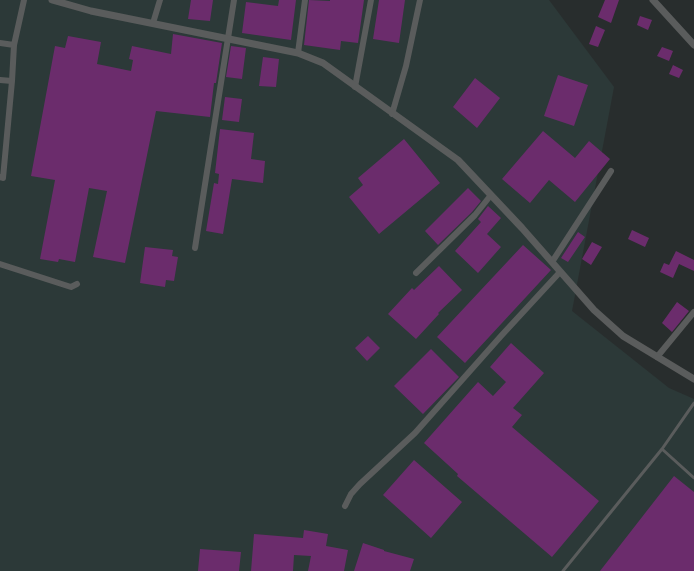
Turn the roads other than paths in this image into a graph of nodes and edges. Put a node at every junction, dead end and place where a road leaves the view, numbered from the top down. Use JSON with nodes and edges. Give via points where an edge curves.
{"nodes":[{"id":1,"x":24,"y":0,"type":"edge"},
{"id":2,"x":52,"y":0,"type":"edge"},
{"id":3,"x":160,"y":0,"type":"edge"},
{"id":4,"x":234,"y":0,"type":"edge"},
{"id":5,"x":305,"y":0,"type":"edge"},
{"id":6,"x":371,"y":0,"type":"edge"},
{"id":7,"x":420,"y":0,"type":"edge"},
{"id":8,"x":653,"y":0,"type":"edge"},
{"id":9,"x":153,"y":23,"type":"junction"},
{"id":10,"x":228,"y":38,"type":"junction"},
{"id":11,"x":0,"y":43,"type":"edge"},
{"id":12,"x":14,"y":45,"type":"junction"},
{"id":13,"x":694,"y":45,"type":"edge"},
{"id":14,"x":298,"y":53,"type":"junction"},
{"id":15,"x":0,"y":80,"type":"edge"},
{"id":16,"x":12,"y":81,"type":"junction"},
{"id":17,"x":355,"y":87,"type":"junction"},
{"id":18,"x":392,"y":114,"type":"junction"},
{"id":19,"x":0,"y":138,"type":"edge"},
{"id":20,"x":7,"y":139,"type":"junction"},
{"id":21,"x":611,"y":171,"type":"dead end"},
{"id":22,"x":0,"y":178,"type":"edge"},
{"id":23,"x":491,"y":195,"type":"junction"},
{"id":24,"x":195,"y":248,"type":"dead end"},
{"id":25,"x":552,"y":262,"type":"junction"},
{"id":26,"x":0,"y":264,"type":"edge"},
{"id":27,"x":560,"y":272,"type":"junction"},
{"id":28,"x":416,"y":273,"type":"dead end"},
{"id":29,"x":77,"y":284,"type":"dead end"},
{"id":30,"x":694,"y":312,"type":"edge"},
{"id":31,"x":657,"y":357,"type":"junction"},
{"id":32,"x":694,"y":379,"type":"edge"},
{"id":33,"x":694,"y":403,"type":"edge"},
{"id":34,"x":662,"y":449,"type":"junction"},
{"id":35,"x":694,"y":478,"type":"edge"},
{"id":36,"x":345,"y":506,"type":"dead end"},
{"id":37,"x":563,"y":571,"type":"edge"}],
"edges":[{"from":1,"to":12,"type":"street"},
{"from":2,"to":9,"type":"street","via":[[91,11]]},
{"from":3,"to":9,"type":"street"},
{"from":4,"to":10,"type":"street"},
{"from":5,"to":14,"type":"street"},
{"from":6,"to":17,"type":"street"},
{"from":7,"to":18,"type":"street","via":[[406,66]]},
{"from":8,"to":13,"type":"street"},
{"from":9,"to":10,"type":"street"},
{"from":10,"to":14,"type":"street"},
{"from":10,"to":24,"type":"street"},
{"from":11,"to":12,"type":"street"},
{"from":12,"to":16,"type":"street"},
{"from":14,"to":17,"type":"street","via":[[324,63]]},
{"from":15,"to":16,"type":"street"},
{"from":16,"to":20,"type":"street"},
{"from":17,"to":18,"type":"street"},
{"from":18,"to":23,"type":"street","via":[[458,160]]},
{"from":19,"to":20,"type":"street"},
{"from":20,"to":22,"type":"street","via":[[3,178]]},
{"from":21,"to":25,"type":"street"},
{"from":23,"to":25,"type":"street"},
{"from":23,"to":28,"type":"street","via":[[475,215]]},
{"from":25,"to":27,"type":"street"},
{"from":26,"to":29,"type":"street","via":[[71,287]]},
{"from":27,"to":31,"type":"street","via":[[594,310],[623,336]]},
{"from":27,"to":36,"type":"street","via":[[415,433],[360,484]]},
{"from":30,"to":31,"type":"street"},
{"from":31,"to":32,"type":"street"},
{"from":33,"to":34,"type":"lane"},
{"from":34,"to":35,"type":"lane"},
{"from":34,"to":37,"type":"lane"}]}
